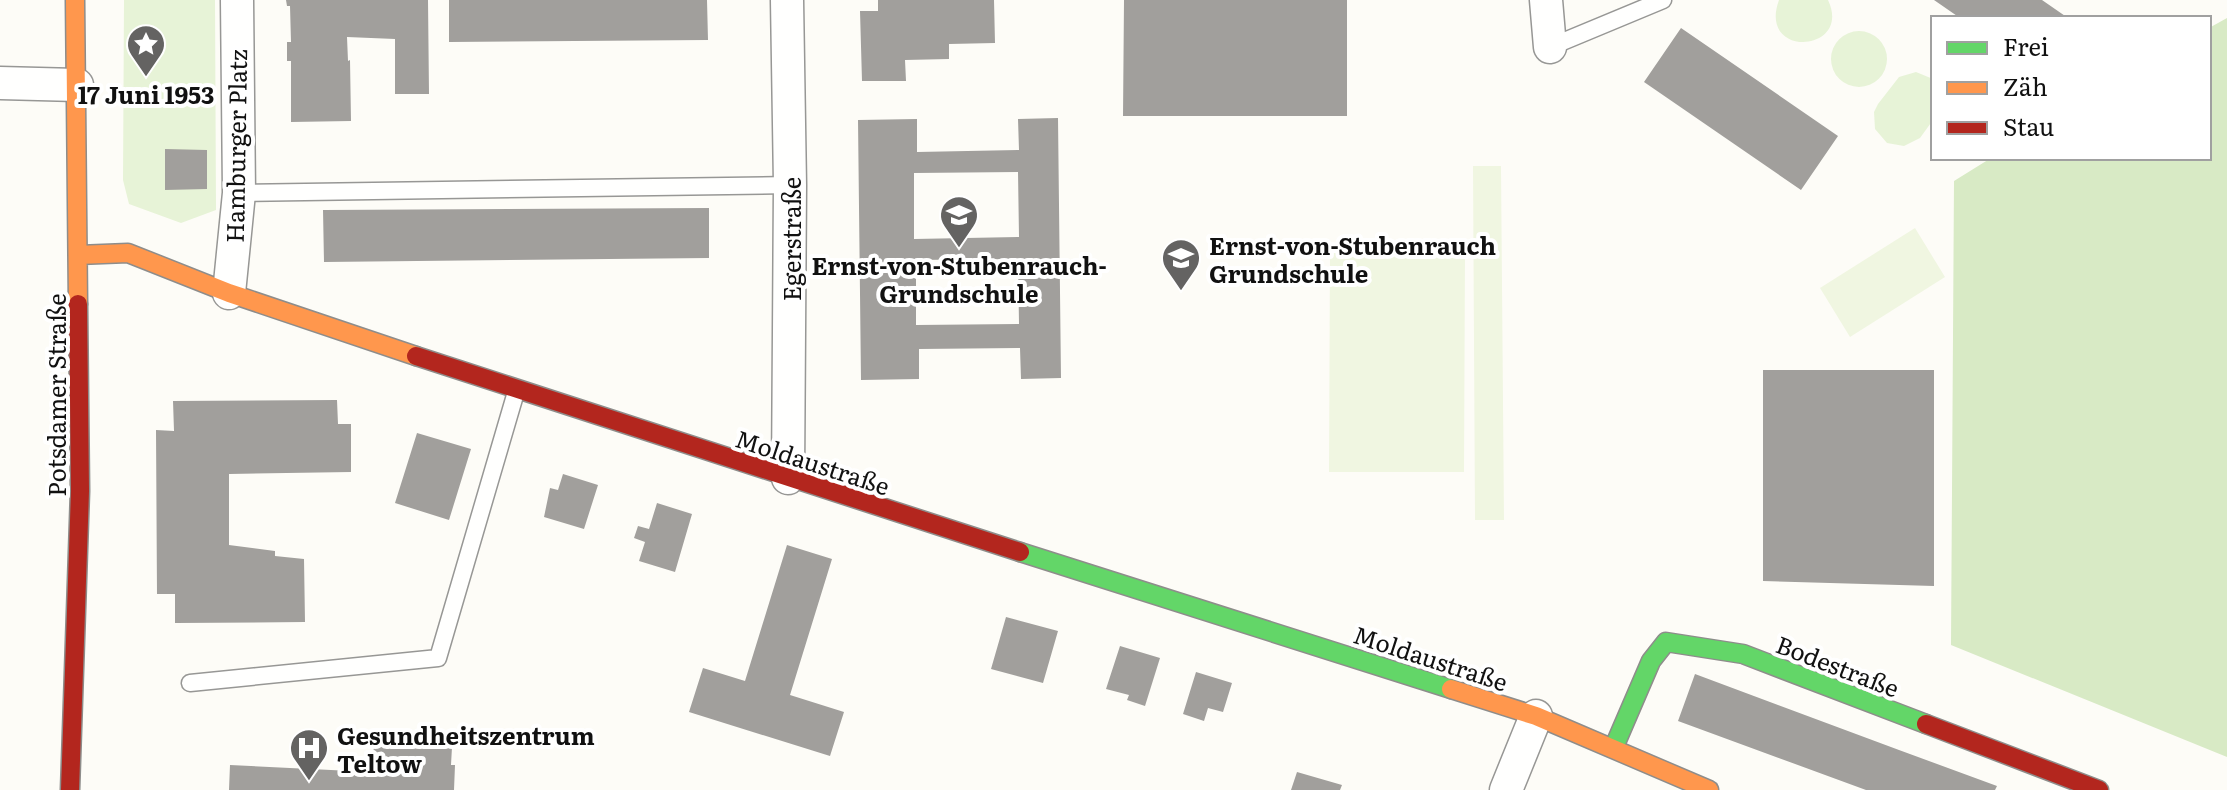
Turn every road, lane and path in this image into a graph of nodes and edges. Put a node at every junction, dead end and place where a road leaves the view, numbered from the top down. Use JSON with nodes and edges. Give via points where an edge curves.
{"nodes":[{"id":1,"x":75,"y":0,"type":"edge"},
{"id":2,"x":237,"y":0,"type":"edge"},
{"id":3,"x":787,"y":0,"type":"edge"},
{"id":4,"x":1546,"y":0,"type":"edge"},
{"id":5,"x":1663,"y":0,"type":"edge"},
{"id":6,"x":1550,"y":47,"type":"joint"},
{"id":7,"x":0,"y":83,"type":"edge"},
{"id":8,"x":77,"y":85,"type":"junction"},
{"id":9,"x":790,"y":185,"type":"junction"},
{"id":10,"x":239,"y":193,"type":"junction"},
{"id":11,"x":78,"y":255,"type":"junction"},
{"id":12,"x":229,"y":293,"type":"junction"},
{"id":13,"x":517,"y":391,"type":"junction"},
{"id":14,"x":788,"y":478,"type":"junction"},
{"id":15,"x":190,"y":683,"type":"dead end"},
{"id":16,"x":1536,"y":716,"type":"junction"},
{"id":17,"x":1614,"y":747,"type":"junction"},
{"id":18,"x":70,"y":790,"type":"edge"},
{"id":19,"x":1506,"y":790,"type":"edge"},
{"id":20,"x":1709,"y":790,"type":"edge"},
{"id":21,"x":2099,"y":790,"type":"edge"}],
"edges":[{"from":1,"to":8,"type":"street","name":"Potsdamer Straße"},
{"from":2,"to":10,"type":"street","name":"Hamburger Platz"},
{"from":3,"to":9,"type":"street","name":"Egerstraße"},
{"from":4,"to":6,"type":"street"},
{"from":5,"to":6,"type":"lane"},
{"from":7,"to":8,"type":"street"},
{"from":8,"to":11,"type":"street","name":"Potsdamer Straße"},
{"from":9,"to":10,"type":"lane"},
{"from":9,"to":14,"type":"street","name":"Egerstraße"},
{"from":10,"to":12,"type":"street","name":"Hamburger Platz"},
{"from":11,"to":12,"type":"street","name":"Moldaustraße","via":[[128,253]]},
{"from":11,"to":18,"type":"street","name":"Potsdamer Straße","via":[[79,537]]},
{"from":12,"to":13,"type":"street","name":"Moldaustraße"},
{"from":13,"to":14,"type":"street","name":"Moldaustraße"},
{"from":13,"to":15,"type":"lane","via":[[438,658]]},
{"from":14,"to":16,"type":"street","name":"Moldaustraße"},
{"from":16,"to":17,"type":"street"},
{"from":16,"to":19,"type":"street"},
{"from":17,"to":20,"type":"street"},
{"from":17,"to":21,"type":"street","name":"Bodestraße","via":[[1651,661],[1666,642],[1743,654]]}]}
